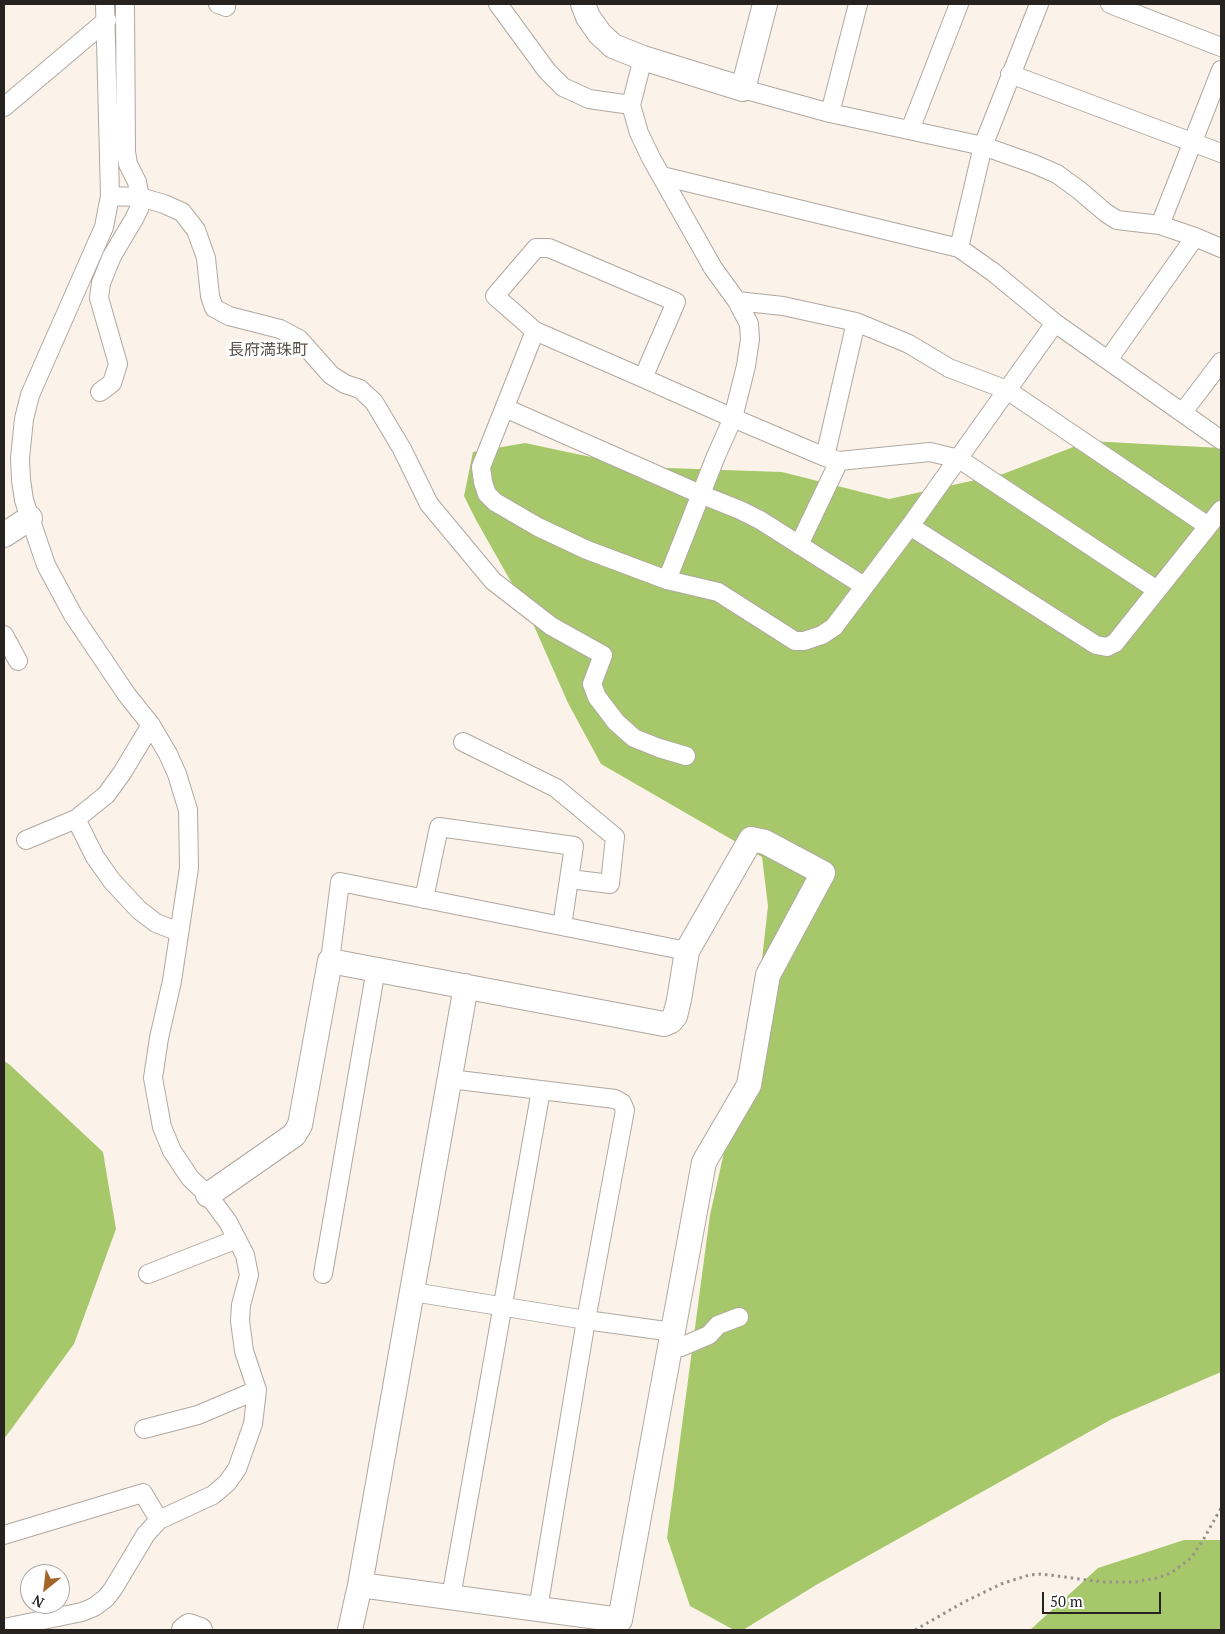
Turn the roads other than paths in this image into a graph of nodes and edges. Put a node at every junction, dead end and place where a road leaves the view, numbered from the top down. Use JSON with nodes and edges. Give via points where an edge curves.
{"nodes":[{"id":1,"x":125,"y":4,"type":"edge"},
{"id":2,"x":498,"y":4,"type":"edge"},
{"id":3,"x":583,"y":4,"type":"edge"},
{"id":4,"x":858,"y":4,"type":"edge"},
{"id":5,"x":959,"y":4,"type":"edge"},
{"id":6,"x":1039,"y":4,"type":"edge"},
{"id":7,"x":1110,"y":4,"type":"edge"},
{"id":8,"x":760,"y":5,"type":"edge"},
{"id":9,"x":1129,"y":7,"type":"edge"},
{"id":10,"x":106,"y":12,"type":"edge"},
{"id":11,"x":1221,"y":47,"type":"edge"},
{"id":12,"x":643,"y":58,"type":"junction"},
{"id":13,"x":1221,"y":70,"type":"edge"},
{"id":14,"x":1010,"y":74,"type":"junction"},
{"id":15,"x":743,"y":89,"type":"junction"},
{"id":16,"x":631,"y":105,"type":"junction"},
{"id":17,"x":4,"y":107,"type":"edge"},
{"id":18,"x":830,"y":113,"type":"junction"},
{"id":19,"x":910,"y":130,"type":"junction"},
{"id":20,"x":1193,"y":142,"type":"junction"},
{"id":21,"x":983,"y":146,"type":"junction"},
{"id":22,"x":1221,"y":153,"type":"edge"},
{"id":23,"x":662,"y":176,"type":"junction"},
{"id":24,"x":110,"y":196,"type":"junction"},
{"id":25,"x":140,"y":197,"type":"junction"},
{"id":26,"x":1160,"y":225,"type":"junction"},
{"id":27,"x":1195,"y":237,"type":"junction"},
{"id":28,"x":959,"y":248,"type":"junction"},
{"id":29,"x":1221,"y":248,"type":"edge"},
{"id":30,"x":737,"y":301,"type":"junction"},
{"id":31,"x":856,"y":322,"type":"junction"},
{"id":32,"x":1055,"y":323,"type":"junction"},
{"id":33,"x":535,"y":331,"type":"junction"},
{"id":34,"x":1108,"y":360,"type":"junction"},
{"id":35,"x":1221,"y":362,"type":"edge"},
{"id":36,"x":643,"y":378,"type":"junction"},
{"id":37,"x":1007,"y":390,"type":"junction"},
{"id":38,"x":100,"y":392,"type":"dead end"},
{"id":39,"x":505,"y":408,"type":"junction"},
{"id":40,"x":1183,"y":412,"type":"junction"},
{"id":41,"x":733,"y":418,"type":"junction"},
{"id":42,"x":1221,"y":440,"type":"edge"},
{"id":43,"x":832,"y":459,"type":"junction"},
{"id":44,"x":959,"y":459,"type":"junction"},
{"id":45,"x":700,"y":494,"type":"junction"},
{"id":46,"x":1221,"y":510,"type":"edge"},
{"id":47,"x":30,"y":518,"type":"junction"},
{"id":48,"x":910,"y":526,"type":"junction"},
{"id":49,"x":1208,"y":526,"type":"junction"},
{"id":50,"x":4,"y":535,"type":"edge"},
{"id":51,"x":800,"y":546,"type":"junction"},
{"id":52,"x":666,"y":580,"type":"junction"},
{"id":53,"x":864,"y":586,"type":"junction"},
{"id":54,"x":1157,"y":590,"type":"junction"},
{"id":55,"x":4,"y":635,"type":"edge"},
{"id":56,"x":18,"y":661,"type":"dead end"},
{"id":57,"x":151,"y":725,"type":"junction"},
{"id":58,"x":463,"y":742,"type":"dead end"},
{"id":59,"x":686,"y":756,"type":"dead end"},
{"id":60,"x":76,"y":819,"type":"junction"},
{"id":61,"x":26,"y":840,"type":"dead end"},
{"id":62,"x":570,"y":879,"type":"junction"},
{"id":63,"x":424,"y":899,"type":"junction"},
{"id":64,"x":562,"y":926,"type":"junction"},
{"id":65,"x":179,"y":932,"type":"junction"},
{"id":66,"x":686,"y":951,"type":"junction"},
{"id":67,"x":330,"y":961,"type":"junction"},
{"id":68,"x":376,"y":969,"type":"junction"},
{"id":69,"x":466,"y":986,"type":"junction"},
{"id":70,"x":450,"y":1080,"type":"junction"},
{"id":71,"x":541,"y":1090,"type":"junction"},
{"id":72,"x":208,"y":1195,"type":"junction"},
{"id":73,"x":237,"y":1239,"type":"junction"},
{"id":74,"x":148,"y":1274,"type":"dead end"},
{"id":75,"x":323,"y":1274,"type":"dead end"},
{"id":76,"x":413,"y":1292,"type":"junction"},
{"id":77,"x":503,"y":1306,"type":"junction"},
{"id":78,"x":740,"y":1317,"type":"dead end"},
{"id":79,"x":586,"y":1320,"type":"junction"},
{"id":80,"x":671,"y":1340,"type":"junction"},
{"id":81,"x":257,"y":1390,"type":"junction"},
{"id":82,"x":144,"y":1429,"type":"dead end"},
{"id":83,"x":159,"y":1520,"type":"junction"},
{"id":84,"x":4,"y":1535,"type":"edge"},
{"id":85,"x":360,"y":1585,"type":"junction"},
{"id":86,"x":451,"y":1597,"type":"junction"},
{"id":87,"x":538,"y":1609,"type":"junction"},
{"id":88,"x":66,"y":1622,"type":"edge"},
{"id":89,"x":619,"y":1625,"type":"edge"},
{"id":90,"x":4,"y":1628,"type":"edge"},
{"id":91,"x":184,"y":1630,"type":"edge"},
{"id":92,"x":200,"y":1630,"type":"edge"},
{"id":93,"x":350,"y":1630,"type":"edge"}],
"edges":[{"from":1,"to":25,"type":"street","via":[[126,152]]},
{"from":2,"to":16,"type":"street","via":[[547,71],[563,87],[589,99]]},
{"from":3,"to":12,"type":"street","via":[[600,34],[613,46]]},
{"from":4,"to":18,"type":"street"},
{"from":5,"to":19,"type":"street"},
{"from":6,"to":14,"type":"street"},
{"from":7,"to":9,"type":"street"},
{"from":8,"to":15,"type":"street"},
{"from":9,"to":11,"type":"street"},
{"from":10,"to":17,"type":"street"},
{"from":10,"to":24,"type":"street"},
{"from":12,"to":15,"type":"street"},
{"from":12,"to":16,"type":"street"},
{"from":13,"to":20,"type":"street"},
{"from":14,"to":20,"type":"street"},
{"from":14,"to":21,"type":"street"},
{"from":15,"to":18,"type":"street"},
{"from":16,"to":23,"type":"street","via":[[639,133]]},
{"from":18,"to":19,"type":"street"},
{"from":19,"to":21,"type":"street"},
{"from":20,"to":22,"type":"street"},
{"from":20,"to":26,"type":"street"},
{"from":21,"to":26,"type":"street","via":[[1057,174],[1117,220]]},
{"from":21,"to":28,"type":"street"},
{"from":23,"to":28,"type":"street"},
{"from":23,"to":30,"type":"street","via":[[713,268]]},
{"from":24,"to":25,"type":"street"},
{"from":24,"to":47,"type":"street","via":[[104,227],[44,360],[24,418],[21,480]]},
{"from":25,"to":38,"type":"street","via":[[136,214],[112,256],[102,283],[99,298],[118,364],[112,383]]},
{"from":25,"to":59,"type":"street","via":[[182,212],[196,230],[206,258],[214,308],[229,316],[280,329],[299,339],[331,375],[360,389],[374,402],[429,504],[493,581],[551,626],[603,655],[592,684],[597,697],[616,722],[634,738]]},
{"from":26,"to":27,"type":"street"},
{"from":27,"to":29,"type":"street"},
{"from":27,"to":34,"type":"street"},
{"from":28,"to":32,"type":"street"},
{"from":30,"to":31,"type":"street","via":[[784,306]]},
{"from":30,"to":41,"type":"street","via":[[748,324],[750,339]]},
{"from":31,"to":37,"type":"street","via":[[908,344],[949,368]]},
{"from":31,"to":43,"type":"street"},
{"from":32,"to":34,"type":"street"},
{"from":32,"to":37,"type":"street"},
{"from":33,"to":36,"type":"street"},
{"from":33,"to":36,"type":"street","via":[[495,296],[536,248],[549,248],[676,302]]},
{"from":33,"to":39,"type":"street"},
{"from":34,"to":40,"type":"street"},
{"from":35,"to":40,"type":"street"},
{"from":36,"to":41,"type":"street"},
{"from":37,"to":44,"type":"street"},
{"from":37,"to":49,"type":"street"},
{"from":39,"to":45,"type":"street"},
{"from":39,"to":52,"type":"street","via":[[481,467],[487,494],[538,527],[587,550]]},
{"from":40,"to":42,"type":"street"},
{"from":41,"to":43,"type":"street"},
{"from":41,"to":45,"type":"street"},
{"from":43,"to":44,"type":"street","via":[[930,452]]},
{"from":43,"to":51,"type":"street"},
{"from":44,"to":48,"type":"street"},
{"from":44,"to":54,"type":"street"},
{"from":45,"to":51,"type":"street","via":[[760,520]]},
{"from":45,"to":52,"type":"street"},
{"from":46,"to":49,"type":"street"},
{"from":47,"to":50,"type":"street"},
{"from":47,"to":57,"type":"street","via":[[46,566],[73,615]]},
{"from":48,"to":53,"type":"street"},
{"from":48,"to":54,"type":"street","via":[[1096,644],[1107,646],[1115,643]]},
{"from":49,"to":54,"type":"street"},
{"from":51,"to":53,"type":"street"},
{"from":52,"to":53,"type":"street","via":[[718,592],[795,640],[804,641],[834,627]]},
{"from":55,"to":56,"type":"street"},
{"from":57,"to":60,"type":"street","via":[[106,795]]},
{"from":57,"to":65,"type":"street","via":[[177,774],[188,810],[188,868]]},
{"from":58,"to":62,"type":"street","via":[[556,788],[615,837],[610,884]]},
{"from":60,"to":61,"type":"street"},
{"from":60,"to":65,"type":"street","via":[[94,857],[112,881],[144,914],[156,923]]},
{"from":62,"to":63,"type":"street","via":[[574,846],[439,826]]},
{"from":62,"to":64,"type":"street"},
{"from":63,"to":64,"type":"street"},
{"from":63,"to":67,"type":"street","via":[[340,882]]},
{"from":64,"to":66,"type":"street"},
{"from":65,"to":72,"type":"street","via":[[153,1078],[162,1128],[172,1151],[190,1178]]},
{"from":66,"to":69,"type":"street","via":[[675,1016],[664,1024]]},
{"from":66,"to":80,"type":"street","via":[[751,839],[765,842],[823,873],[768,975],[749,1084],[704,1162]]},
{"from":67,"to":68,"type":"street"},
{"from":67,"to":72,"type":"street","via":[[300,1125],[294,1135]]},
{"from":68,"to":69,"type":"street"},
{"from":68,"to":75,"type":"street"},
{"from":69,"to":70,"type":"street"},
{"from":70,"to":71,"type":"street"},
{"from":70,"to":76,"type":"street"},
{"from":71,"to":77,"type":"street"},
{"from":71,"to":79,"type":"street","via":[[614,1099],[622,1102],[624,1110]]},
{"from":72,"to":73,"type":"street"},
{"from":73,"to":74,"type":"street"},
{"from":73,"to":81,"type":"street","via":[[246,1255],[248,1275],[240,1305],[240,1321],[244,1351]]},
{"from":76,"to":77,"type":"street"},
{"from":76,"to":85,"type":"street"},
{"from":77,"to":79,"type":"street"},
{"from":77,"to":86,"type":"street"},
{"from":78,"to":80,"type":"street","via":[[718,1325],[708,1335],[681,1347]]},
{"from":79,"to":80,"type":"street"},
{"from":79,"to":87,"type":"street"},
{"from":80,"to":89,"type":"street"},
{"from":81,"to":82,"type":"street","via":[[198,1415]]},
{"from":81,"to":83,"type":"street","via":[[253,1424],[237,1469],[227,1483],[213,1495]]},
{"from":83,"to":84,"type":"street","via":[[142,1493]]},
{"from":83,"to":88,"type":"street","via":[[146,1534],[106,1598]]},
{"from":85,"to":86,"type":"street"},
{"from":85,"to":93,"type":"street"},
{"from":86,"to":87,"type":"street"},
{"from":87,"to":89,"type":"street"},
{"from":88,"to":90,"type":"street"},
{"from":91,"to":92,"type":"street","via":[[189,1626]]}]}
